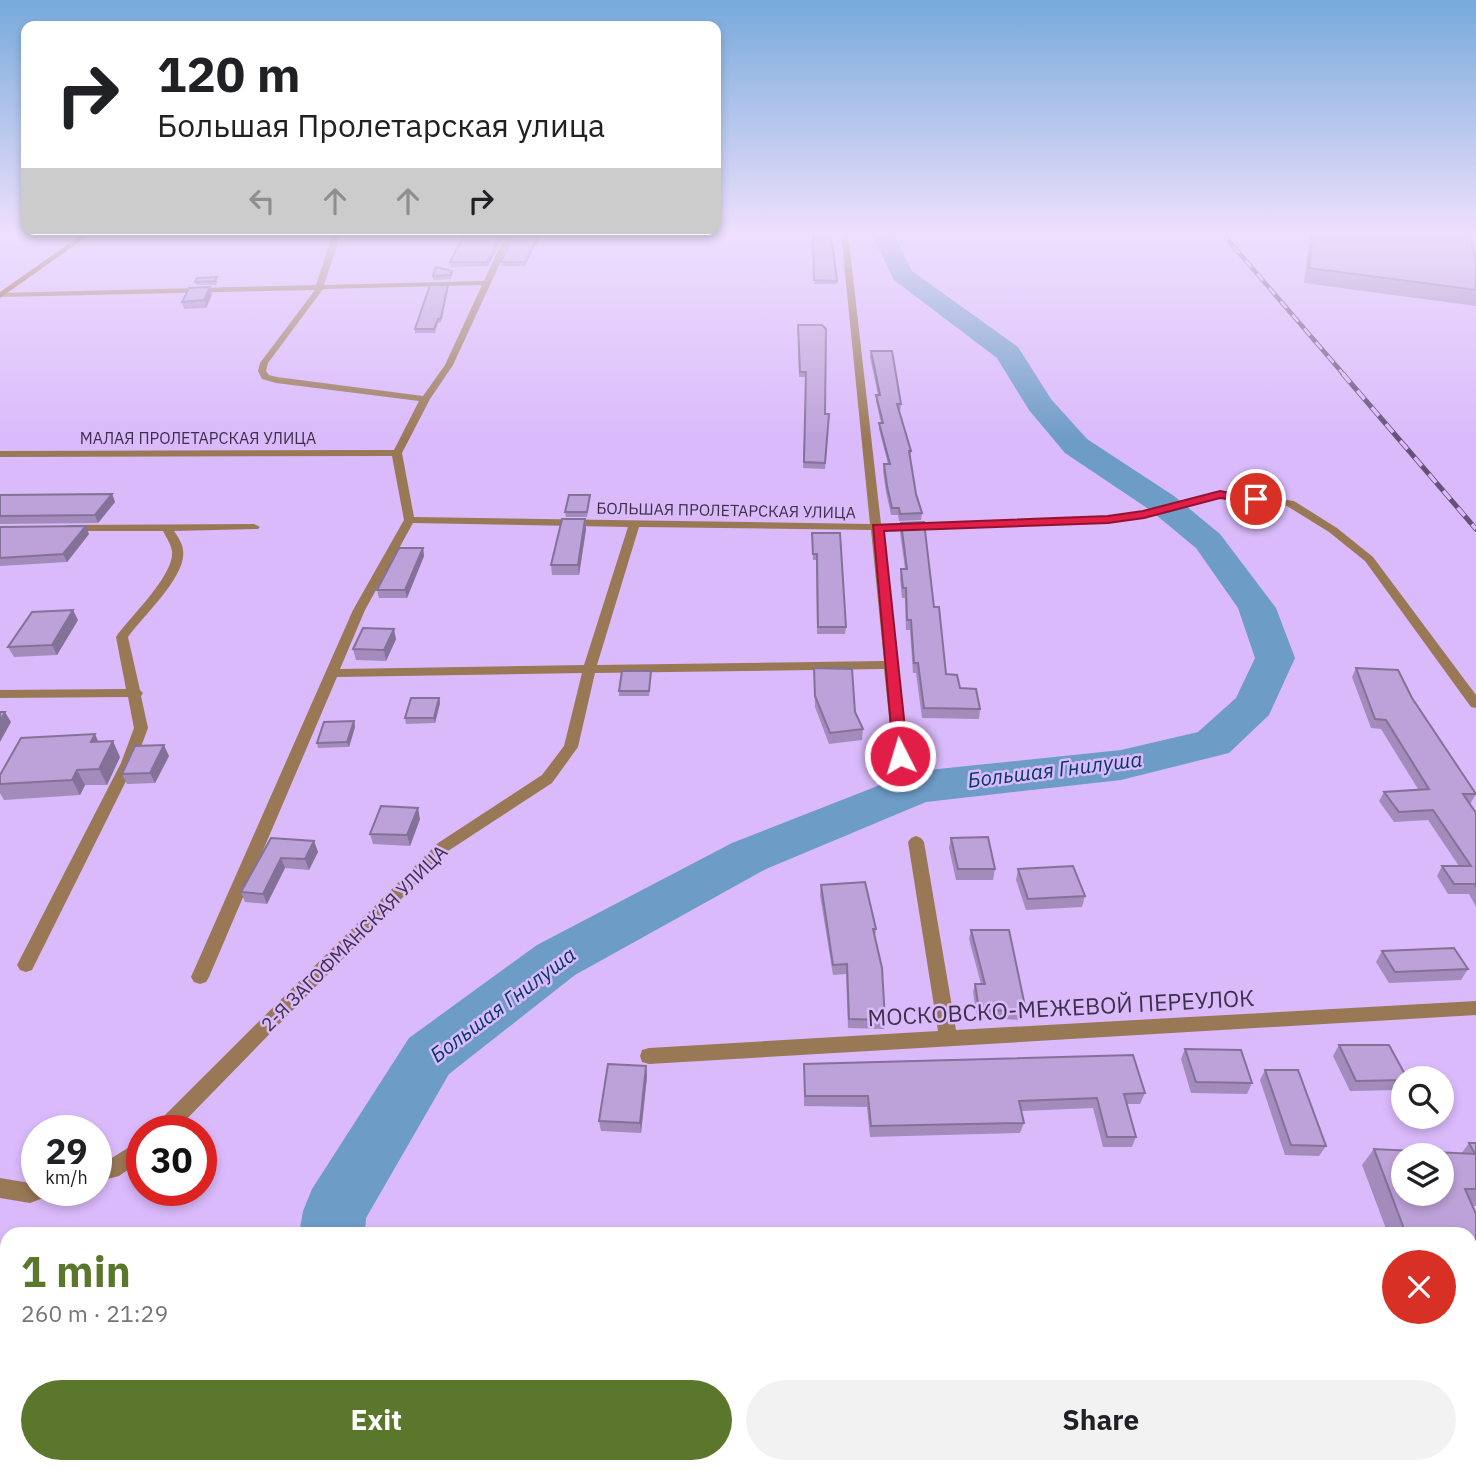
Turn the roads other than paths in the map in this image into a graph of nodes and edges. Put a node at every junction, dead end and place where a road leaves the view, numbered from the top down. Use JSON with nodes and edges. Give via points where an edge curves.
{"nodes":[{"id":1,"x":310,"y":302,"type":"edge"},
{"id":2,"x":478,"y":302,"type":"edge"},
{"id":3,"x":852,"y":302,"type":"edge"},
{"id":4,"x":425,"y":399,"type":"junction"},
{"id":5,"x":397,"y":453,"type":"junction"},
{"id":6,"x":0,"y":454,"type":"edge"},
{"id":7,"x":409,"y":520,"type":"junction"},
{"id":8,"x":634,"y":524,"type":"junction"},
{"id":9,"x":167,"y":527,"type":"junction"},
{"id":10,"x":254,"y":527,"type":"dead end"},
{"id":11,"x":877,"y":527,"type":"junction"},
{"id":12,"x":55,"y":528,"type":"edge"},
{"id":13,"x":891,"y":665,"type":"junction"},
{"id":14,"x":590,"y":667,"type":"junction"},
{"id":15,"x":332,"y":673,"type":"junction"},
{"id":16,"x":0,"y":694,"type":"edge"},
{"id":17,"x":136,"y":694,"type":"junction"},
{"id":18,"x":1476,"y":704,"type":"edge"},
{"id":19,"x":900,"y":756,"type":"dead end"},
{"id":20,"x":916,"y":842,"type":"dead end"},
{"id":21,"x":26,"y":965,"type":"dead end"},
{"id":22,"x":200,"y":977,"type":"dead end"},
{"id":23,"x":1476,"y":1008,"type":"edge"},
{"id":24,"x":948,"y":1039,"type":"junction"},
{"id":25,"x":649,"y":1056,"type":"dead end"},
{"id":26,"x":178,"y":1115,"type":"edge"},
{"id":27,"x":0,"y":1188,"type":"edge"},
{"id":28,"x":21,"y":1192,"type":"edge"}],
"edges":[{"from":1,"to":4,"type":"street","via":[[264,363],[265,377]]},
{"from":2,"to":4,"type":"street","via":[[449,365]]},
{"from":3,"to":11,"type":"street"},
{"from":4,"to":5,"type":"street"},
{"from":5,"to":6,"type":"street","name":"МАЛАЯ ПРОЛЕТАРСКАЯ УЛИЦА"},
{"from":5,"to":7,"type":"street"},
{"from":7,"to":8,"type":"street","name":"БОЛЬШАЯ ПРОЛЕТАРСКАЯ УЛИЦА"},
{"from":7,"to":15,"type":"street","via":[[359,610]]},
{"from":8,"to":11,"type":"street","name":"БОЛЬШАЯ ПРОЛЕТАРСКАЯ УЛИЦА"},
{"from":8,"to":14,"type":"street","name":"2-Я ЗАГОФМАНСКАЯ УЛИЦА"},
{"from":9,"to":10,"type":"street"},
{"from":9,"to":12,"type":"street"},
{"from":9,"to":17,"type":"street","via":[[178,552],[174,571],[122,637]]},
{"from":11,"to":13,"type":"street"},
{"from":11,"to":18,"type":"street","name":"БОЛЬШАЯ ПРОЛЕТАРСКАЯ УЛИЦА","via":[[1108,520],[1220,494],[1290,503],[1369,559]]},
{"from":13,"to":14,"type":"street"},
{"from":13,"to":19,"type":"street"},
{"from":14,"to":15,"type":"street"},
{"from":14,"to":26,"type":"street","name":"2-Я ЗАГОФМАНСКАЯ УЛИЦА","via":[[571,747],[547,779],[443,847]]},
{"from":15,"to":22,"type":"street"},
{"from":16,"to":17,"type":"street"},
{"from":17,"to":21,"type":"street","via":[[141,728],[128,763]]},
{"from":20,"to":24,"type":"street"},
{"from":23,"to":24,"type":"street","name":"МОСКОВСКО-МЕЖЕВОЙ ПЕРЕУЛОК"},
{"from":24,"to":25,"type":"street","name":"МОСКОВСКО-МЕЖЕВОЙ ПЕРЕУЛОК"},
{"from":27,"to":28,"type":"street"}]}
